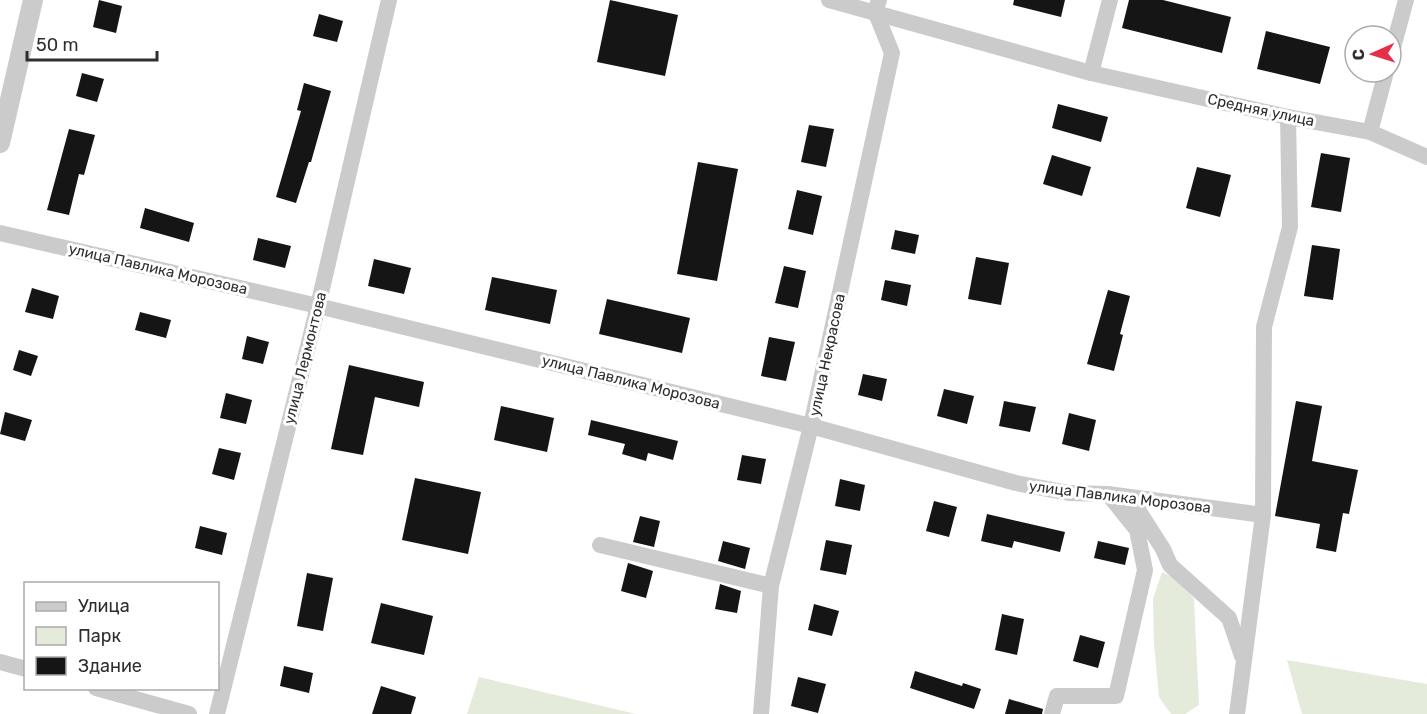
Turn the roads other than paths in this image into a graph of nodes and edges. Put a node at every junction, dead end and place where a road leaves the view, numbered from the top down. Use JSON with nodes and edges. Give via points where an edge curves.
{"nodes":[{"id":1,"x":33,"y":0,"type":"edge"},
{"id":2,"x":389,"y":0,"type":"edge"},
{"id":3,"x":829,"y":0,"type":"edge"},
{"id":4,"x":1110,"y":0,"type":"edge"},
{"id":5,"x":1406,"y":0,"type":"edge"},
{"id":6,"x":877,"y":6,"type":"edge"},
{"id":7,"x":1399,"y":24,"type":"edge"},
{"id":8,"x":1091,"y":73,"type":"junction"},
{"id":9,"x":1383,"y":84,"type":"edge"},
{"id":10,"x":1288,"y":117,"type":"junction"},
{"id":11,"x":1370,"y":132,"type":"junction"},
{"id":12,"x":0,"y":142,"type":"edge"},
{"id":13,"x":1427,"y":157,"type":"edge"},
{"id":14,"x":0,"y":233,"type":"edge"},
{"id":15,"x":318,"y":306,"type":"junction"},
{"id":16,"x":812,"y":426,"type":"junction"},
{"id":17,"x":1108,"y":494,"type":"junction"},
{"id":18,"x":1263,"y":515,"type":"junction"},
{"id":19,"x":600,"y":545,"type":"dead end"},
{"id":20,"x":771,"y":586,"type":"junction"},
{"id":21,"x":1244,"y":660,"type":"junction"},
{"id":22,"x":0,"y":662,"type":"edge"},
{"id":23,"x":24,"y":668,"type":"edge"},
{"id":24,"x":103,"y":690,"type":"edge"},
{"id":25,"x":189,"y":714,"type":"edge"},
{"id":26,"x":217,"y":714,"type":"edge"},
{"id":27,"x":761,"y":714,"type":"edge"},
{"id":28,"x":1052,"y":714,"type":"edge"},
{"id":29,"x":1237,"y":714,"type":"edge"}],
"edges":[{"from":1,"to":12,"type":"street"},
{"from":2,"to":15,"type":"street","name":"улица Лермонтова"},
{"from":3,"to":6,"type":"street","name":"Средняя улица"},
{"from":4,"to":8,"type":"street"},
{"from":5,"to":7,"type":"street"},
{"from":6,"to":8,"type":"street","name":"Средняя улица"},
{"from":6,"to":16,"type":"street","name":"улица Некрасова","via":[[892,53]]},
{"from":8,"to":10,"type":"street","name":"Средняя улица"},
{"from":9,"to":11,"type":"street"},
{"from":10,"to":11,"type":"street","name":"Средняя улица"},
{"from":10,"to":18,"type":"street","via":[[1290,227],[1264,327]]},
{"from":11,"to":13,"type":"street","name":"Средняя улица"},
{"from":14,"to":15,"type":"street","name":"улица Павлика Морозова"},
{"from":15,"to":16,"type":"street","name":"улица Павлика Морозова"},
{"from":15,"to":26,"type":"street","name":"улица Лермонтова"},
{"from":16,"to":17,"type":"street","name":"улица Павлика Морозова","via":[[1016,483],[1069,493]]},
{"from":16,"to":20,"type":"street","name":"улица Некрасова"},
{"from":17,"to":18,"type":"street","name":"улица Павлика Морозова"},
{"from":17,"to":21,"type":"street","via":[[1138,510],[1170,566],[1229,618]]},
{"from":17,"to":28,"type":"street","via":[[1137,530],[1145,570],[1116,696],[1057,696]]},
{"from":18,"to":21,"type":"street"},
{"from":19,"to":20,"type":"street"},
{"from":20,"to":27,"type":"street","name":"улица Некрасова"},
{"from":21,"to":29,"type":"street"},
{"from":22,"to":23,"type":"street"},
{"from":24,"to":25,"type":"street"}]}
